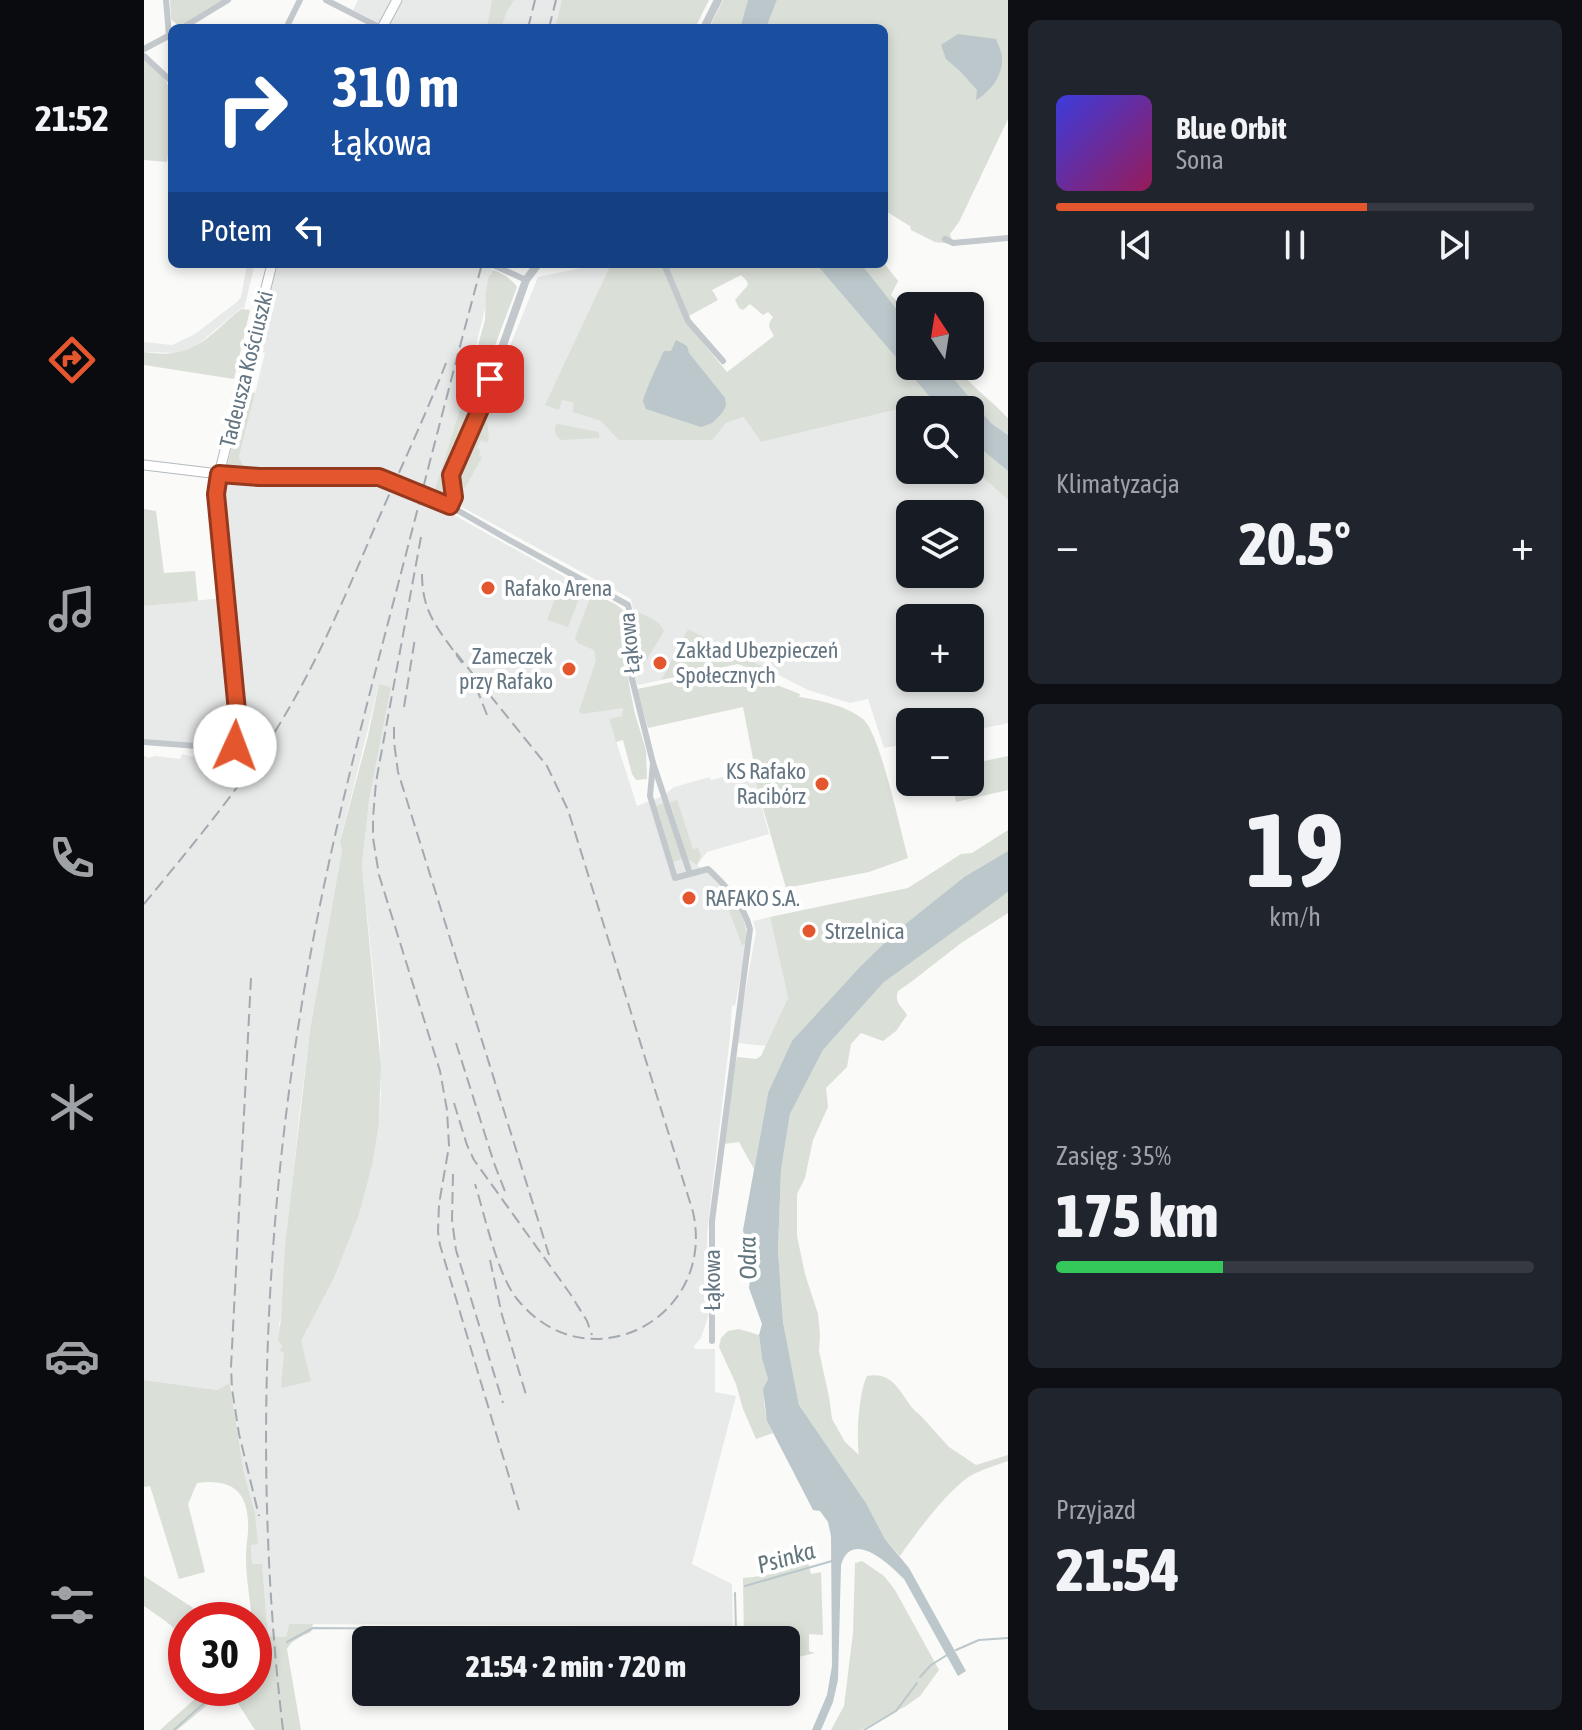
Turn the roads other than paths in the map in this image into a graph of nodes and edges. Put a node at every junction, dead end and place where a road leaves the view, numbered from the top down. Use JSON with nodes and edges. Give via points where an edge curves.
{"nodes":[{"id":1,"x":166,"y":0,"type":"edge"},
{"id":2,"x":228,"y":0,"type":"edge"},
{"id":3,"x":300,"y":0,"type":"edge"},
{"id":4,"x":326,"y":0,"type":"edge"},
{"id":5,"x":397,"y":0,"type":"edge"},
{"id":6,"x":718,"y":0,"type":"edge"},
{"id":7,"x":170,"y":24,"type":"edge"},
{"id":8,"x":189,"y":24,"type":"edge"},
{"id":9,"x":288,"y":24,"type":"edge"},
{"id":10,"x":373,"y":24,"type":"edge"},
{"id":11,"x":383,"y":24,"type":"edge"},
{"id":12,"x":706,"y":24,"type":"edge"},
{"id":13,"x":168,"y":36,"type":"edge"},
{"id":14,"x":144,"y":49,"type":"edge"},
{"id":15,"x":144,"y":56,"type":"edge"},
{"id":16,"x":168,"y":78,"type":"edge"},
{"id":17,"x":1008,"y":238,"type":"edge"},
{"id":18,"x":945,"y":239,"type":"dead end"},
{"id":19,"x":271,"y":268,"type":"edge"},
{"id":20,"x":500,"y":268,"type":"edge"},
{"id":21,"x":535,"y":268,"type":"edge"},
{"id":22,"x":666,"y":268,"type":"edge"},
{"id":23,"x":526,"y":280,"type":"junction"},
{"id":24,"x":723,"y":361,"type":"dead end"},
{"id":25,"x":144,"y":465,"type":"edge"},
{"id":26,"x":219,"y":474,"type":"junction"},
{"id":27,"x":450,"y":506,"type":"junction"},
{"id":28,"x":144,"y":742,"type":"edge"},
{"id":29,"x":653,"y":763,"type":"junction"},
{"id":30,"x":651,"y":785,"type":"junction"},
{"id":31,"x":662,"y":787,"type":"junction"},
{"id":32,"x":650,"y":796,"type":"junction"},
{"id":33,"x":690,"y":874,"type":"junction"},
{"id":34,"x":712,"y":1341,"type":"dead end"}],
"edges":[{"from":1,"to":7,"type":"street"},
{"from":2,"to":8,"type":"street"},
{"from":3,"to":9,"type":"street"},
{"from":4,"to":10,"type":"street"},
{"from":5,"to":11,"type":"main road"},
{"from":6,"to":12,"type":"street"},
{"from":13,"to":14,"type":"street"},
{"from":15,"to":16,"type":"street"},
{"from":17,"to":18,"type":"street","via":[[953,243]]},
{"from":19,"to":26,"type":"main road","name":"Tadeusza Kościuszki"},
{"from":20,"to":23,"type":"street"},
{"from":21,"to":23,"type":"street"},
{"from":22,"to":24,"type":"street","via":[[688,321]]},
{"from":23,"to":27,"type":"street","via":[[451,475]]},
{"from":25,"to":26,"type":"main road","name":"Łąkowa"},
{"from":26,"to":27,"type":"street","name":"Łąkowa","via":[[379,477]]},
{"from":26,"to":28,"type":"street","via":[[216,503],[238,741],[227,748]]},
{"from":27,"to":29,"type":"street","name":"Łąkowa","via":[[628,605],[632,679]]},
{"from":29,"to":30,"type":"street","name":"Łąkowa"},
{"from":29,"to":31,"type":"street","name":"Łąkowa"},
{"from":30,"to":31,"type":"street"},
{"from":30,"to":32,"type":"street","name":"Łąkowa"},
{"from":31,"to":32,"type":"street"},
{"from":31,"to":33,"type":"street","name":"Łąkowa"},
{"from":32,"to":33,"type":"street","name":"Łąkowa","via":[[675,878]]},
{"from":33,"to":34,"type":"street","name":"Łąkowa","via":[[708,869],[740,906],[750,929],[712,1221]]}]}
